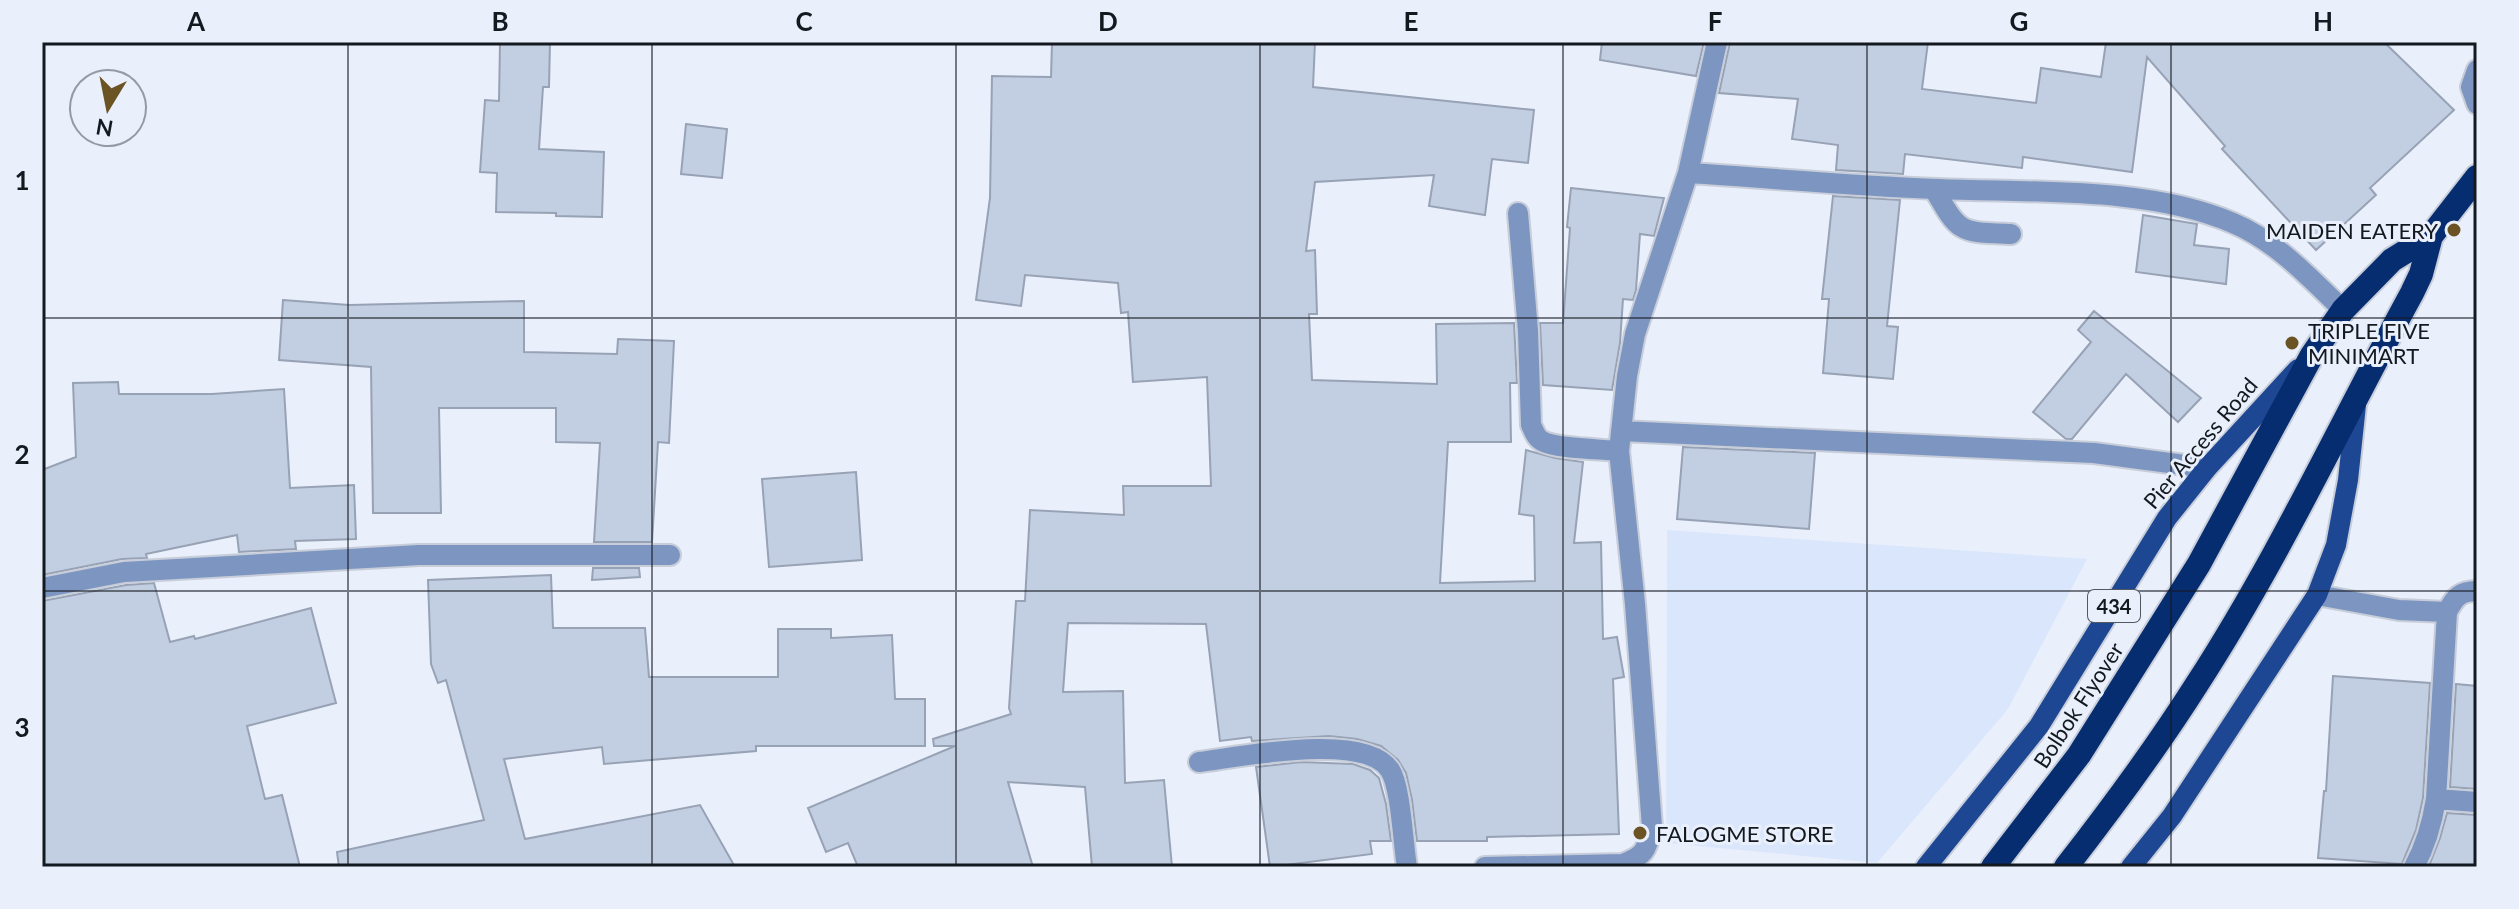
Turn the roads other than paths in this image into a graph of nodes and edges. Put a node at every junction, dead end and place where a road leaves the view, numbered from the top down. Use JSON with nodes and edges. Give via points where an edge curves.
{"nodes":[{"id":1,"x":1717,"y":42,"type":"edge"},
{"id":2,"x":2477,"y":70,"type":"edge"},
{"id":3,"x":2477,"y":104,"type":"edge"},
{"id":4,"x":1688,"y":173,"type":"junction"},
{"id":5,"x":2477,"y":177,"type":"edge"},
{"id":6,"x":1934,"y":189,"type":"junction"},
{"id":7,"x":1518,"y":213,"type":"dead end"},
{"id":8,"x":2011,"y":234,"type":"dead end"},
{"id":9,"x":2431,"y":236,"type":"junction"},
{"id":10,"x":2343,"y":310,"type":"junction"},
{"id":11,"x":2312,"y":355,"type":"junction"},
{"id":12,"x":2356,"y":400,"type":"junction"},
{"id":13,"x":1620,"y":441,"type":"junction"},
{"id":14,"x":2207,"y":468,"type":"junction"},
{"id":15,"x":670,"y":555,"type":"dead end"},
{"id":16,"x":42,"y":588,"type":"edge"},
{"id":17,"x":2477,"y":591,"type":"edge"},
{"id":18,"x":2317,"y":595,"type":"junction"},
{"id":19,"x":2447,"y":612,"type":"junction"},
{"id":20,"x":1199,"y":762,"type":"dead end"},
{"id":21,"x":2436,"y":799,"type":"junction"},
{"id":22,"x":2477,"y":802,"type":"edge"},
{"id":23,"x":1407,"y":867,"type":"edge"},
{"id":24,"x":1485,"y":867,"type":"edge"},
{"id":25,"x":1926,"y":867,"type":"edge"},
{"id":26,"x":1993,"y":867,"type":"edge"},
{"id":27,"x":2066,"y":867,"type":"edge"},
{"id":28,"x":2131,"y":867,"type":"edge"},
{"id":29,"x":2414,"y":867,"type":"edge"}],
"edges":[{"from":1,"to":4,"type":"street"},
{"from":2,"to":3,"type":"street","via":[[2471,87]]},
{"from":4,"to":6,"type":"street"},
{"from":4,"to":13,"type":"street","via":[[1635,334]]},
{"from":5,"to":9,"type":"highway","name":"Pier Access Road","number":"434"},
{"from":6,"to":8,"type":"street","via":[[1964,230]]},
{"from":6,"to":10,"type":"street","via":[[2124,197],[2191,209],[2235,223],[2263,240]]},
{"from":7,"to":13,"type":"street","via":[[1531,425],[1542,441],[1554,444]]},
{"from":9,"to":10,"type":"highway","name":"Pier Access Road","number":"434","via":[[2392,260]]},
{"from":9,"to":12,"type":"highway","name":"Pier Access Road","number":"434","via":[[2421,274]]},
{"from":10,"to":11,"type":"highway","name":"Pier Access Road","number":"434"},
{"from":11,"to":14,"type":"main road","name":"Pier Access Road","number":"434"},
{"from":11,"to":26,"type":"highway","name":"Bolbok Flyover","number":"434","via":[[2199,564],[2079,755]]},
{"from":12,"to":18,"type":"main road","name":"Pier Access Road","number":"434","via":[[2336,545]]},
{"from":12,"to":27,"type":"highway","number":"434","via":[[2198,683]]},
{"from":13,"to":14,"type":"street","via":[[2094,453]]},
{"from":13,"to":24,"type":"street","via":[[1652,827],[1646,850],[1623,864]]},
{"from":14,"to":25,"type":"main road","name":"Pier Access Road","number":"434","via":[[2167,518],[2039,726]]},
{"from":15,"to":16,"type":"street","via":[[403,556],[124,572]]},
{"from":17,"to":19,"type":"street","via":[[2461,592]]},
{"from":18,"to":19,"type":"street","via":[[2399,610]]},
{"from":18,"to":28,"type":"main road","name":"Pier Access Road","number":"434","via":[[2172,816]]},
{"from":19,"to":21,"type":"street"},
{"from":20,"to":23,"type":"street","via":[[1303,749],[1349,749],[1369,755],[1385,764],[1394,781]]},
{"from":21,"to":22,"type":"street"},
{"from":21,"to":29,"type":"street","via":[[2432,826]]}]}
